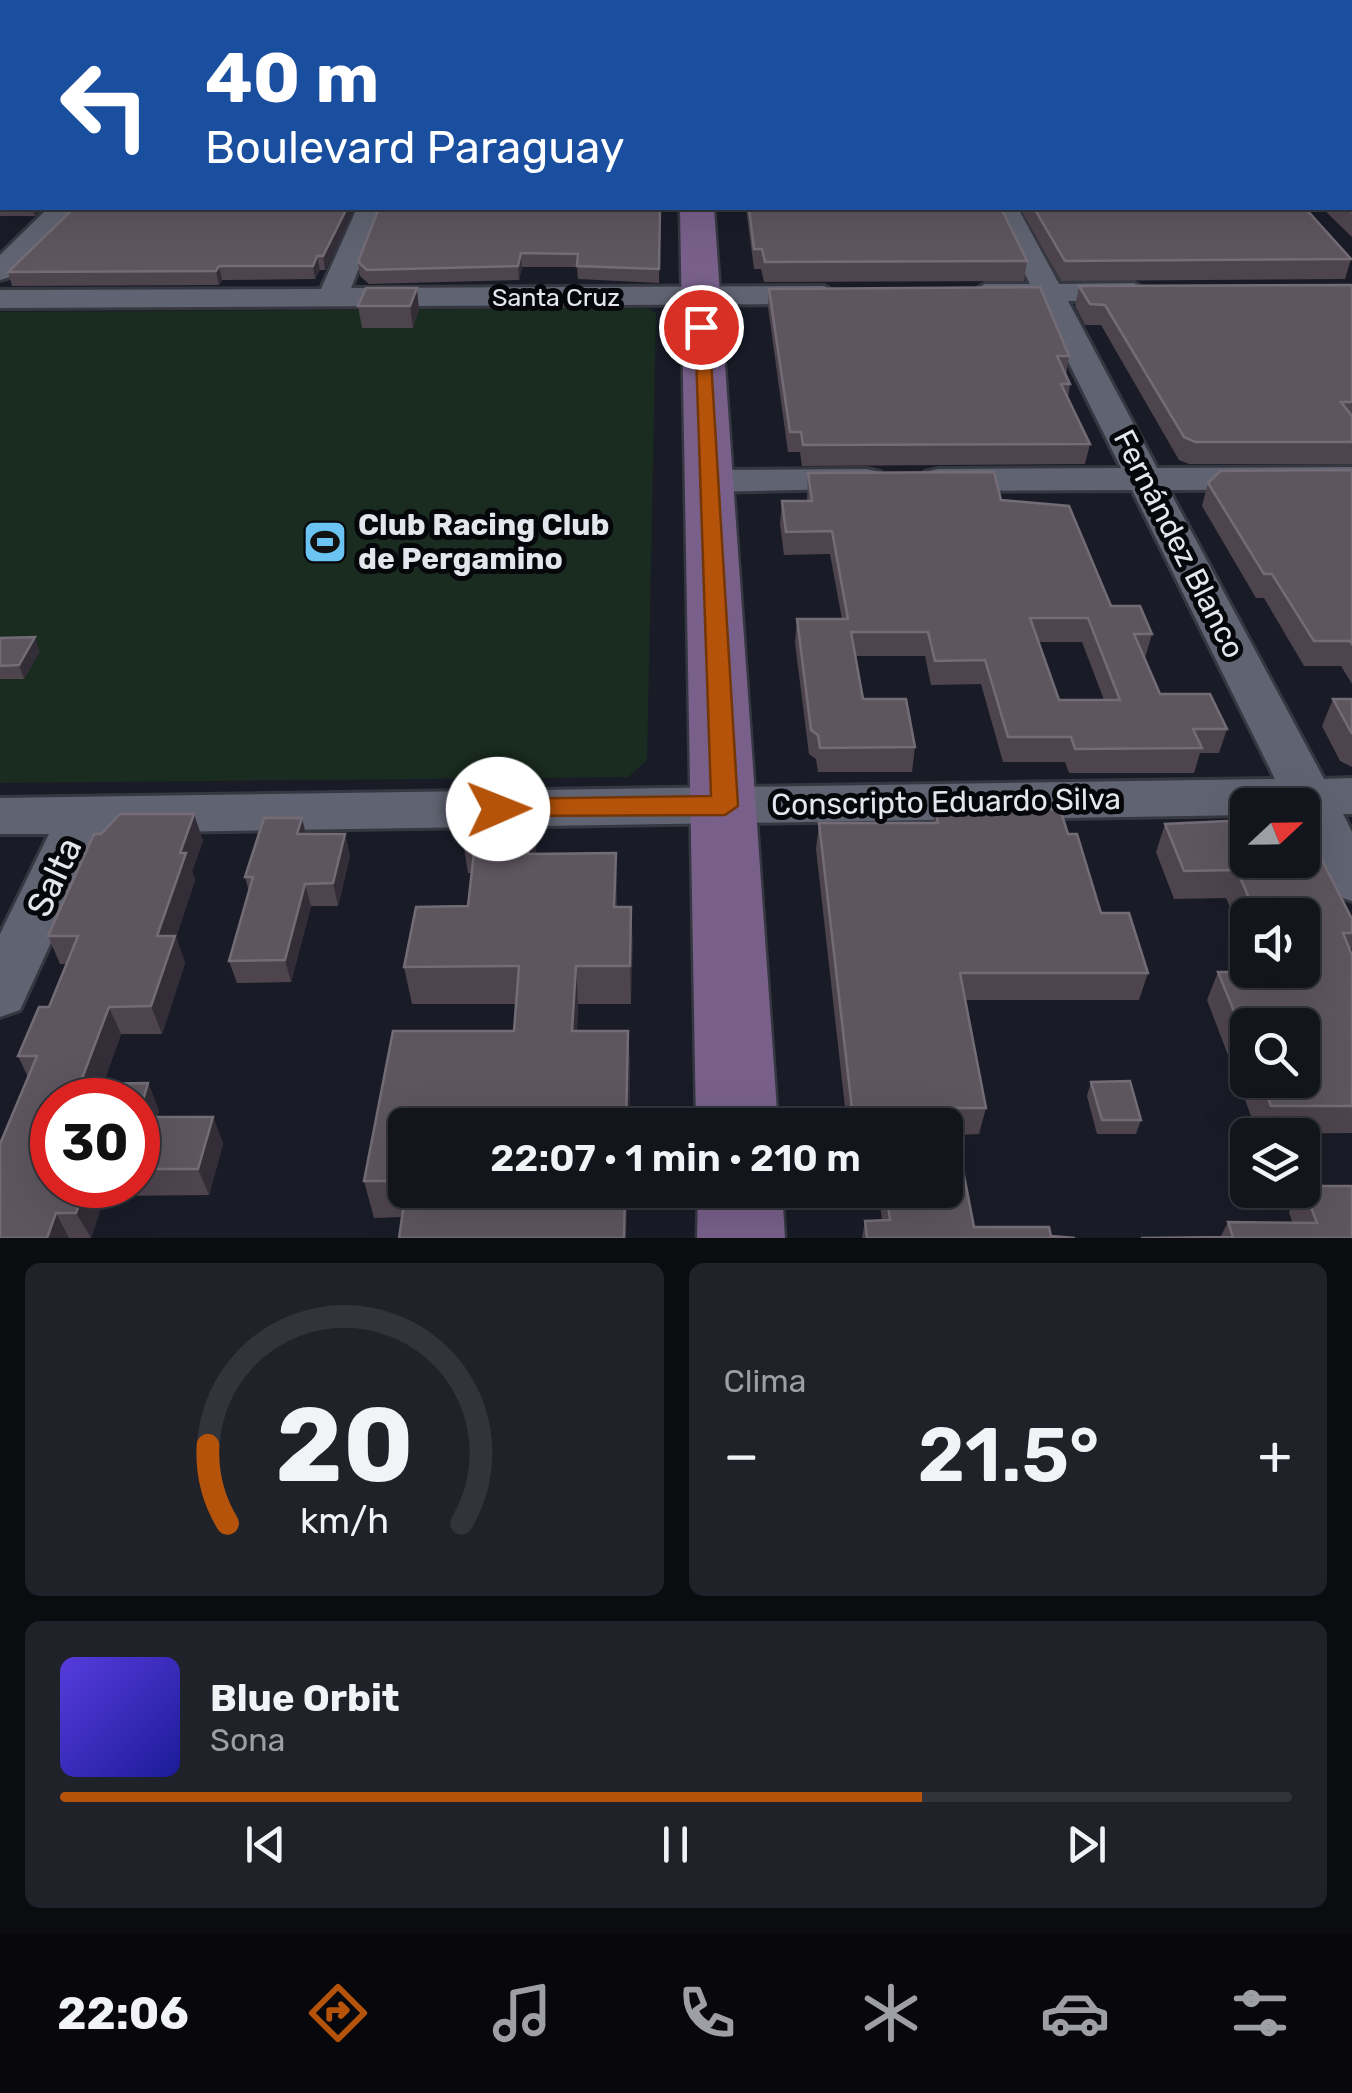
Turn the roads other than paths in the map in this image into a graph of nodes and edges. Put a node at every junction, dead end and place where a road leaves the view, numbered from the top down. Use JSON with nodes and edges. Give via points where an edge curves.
{"nodes":[{"id":1,"x":60,"y":210,"type":"edge"},
{"id":2,"x":369,"y":210,"type":"edge"},
{"id":3,"x":696,"y":210,"type":"edge"},
{"id":4,"x":1007,"y":210,"type":"edge"},
{"id":5,"x":0,"y":228,"type":"edge"},
{"id":6,"x":41,"y":228,"type":"junction"},
{"id":7,"x":0,"y":271,"type":"edge"},
{"id":8,"x":1049,"y":292,"type":"junction"},
{"id":9,"x":1163,"y":292,"type":"edge"},
{"id":10,"x":952,"y":294,"type":"edge"},
{"id":11,"x":855,"y":295,"type":"edge"},
{"id":12,"x":700,"y":297,"type":"junction"},
{"id":13,"x":0,"y":298,"type":"edge"},
{"id":14,"x":332,"y":298,"type":"junction"},
{"id":15,"x":1352,"y":478,"type":"edge"},
{"id":16,"x":1144,"y":479,"type":"junction"},
{"id":17,"x":708,"y":482,"type":"junction"},
{"id":18,"x":1331,"y":796,"type":"edge"},
{"id":19,"x":725,"y":806,"type":"junction"},
{"id":20,"x":0,"y":816,"type":"edge"},
{"id":21,"x":83,"y":816,"type":"junction"},
{"id":22,"x":1352,"y":881,"type":"edge"},
{"id":23,"x":0,"y":993,"type":"edge"},
{"id":24,"x":736,"y":1108,"type":"edge"},
{"id":25,"x":741,"y":1208,"type":"edge"},
{"id":26,"x":742,"y":1238,"type":"edge"}],
"edges":[{"from":1,"to":6,"type":"street"},
{"from":2,"to":14,"type":"street"},
{"from":3,"to":12,"type":"main road"},
{"from":4,"to":8,"type":"street","name":"Fernández Blanco"},
{"from":5,"to":6,"type":"street"},
{"from":6,"to":7,"type":"street"},
{"from":8,"to":9,"type":"street"},
{"from":8,"to":10,"type":"street"},
{"from":8,"to":16,"type":"street","name":"Fernández Blanco"},
{"from":11,"to":12,"type":"street","name":"Santa Cruz"},
{"from":12,"to":14,"type":"street","name":"Santa Cruz"},
{"from":12,"to":17,"type":"main road"},
{"from":13,"to":14,"type":"street","name":"Santa Cruz"},
{"from":15,"to":16,"type":"street"},
{"from":16,"to":17,"type":"street"},
{"from":16,"to":18,"type":"street","name":"Fernández Blanco"},
{"from":17,"to":19,"type":"main road"},
{"from":18,"to":19,"type":"street","name":"Conscripto Eduardo Silva"},
{"from":18,"to":22,"type":"street","name":"Fernández Blanco"},
{"from":19,"to":21,"type":"street","name":"Conscripto Eduardo Silva"},
{"from":19,"to":24,"type":"main road"},
{"from":20,"to":21,"type":"street","name":"Conscripto Eduardo Silva"},
{"from":21,"to":23,"type":"street","name":"Salta"},
{"from":25,"to":26,"type":"main road"}]}
